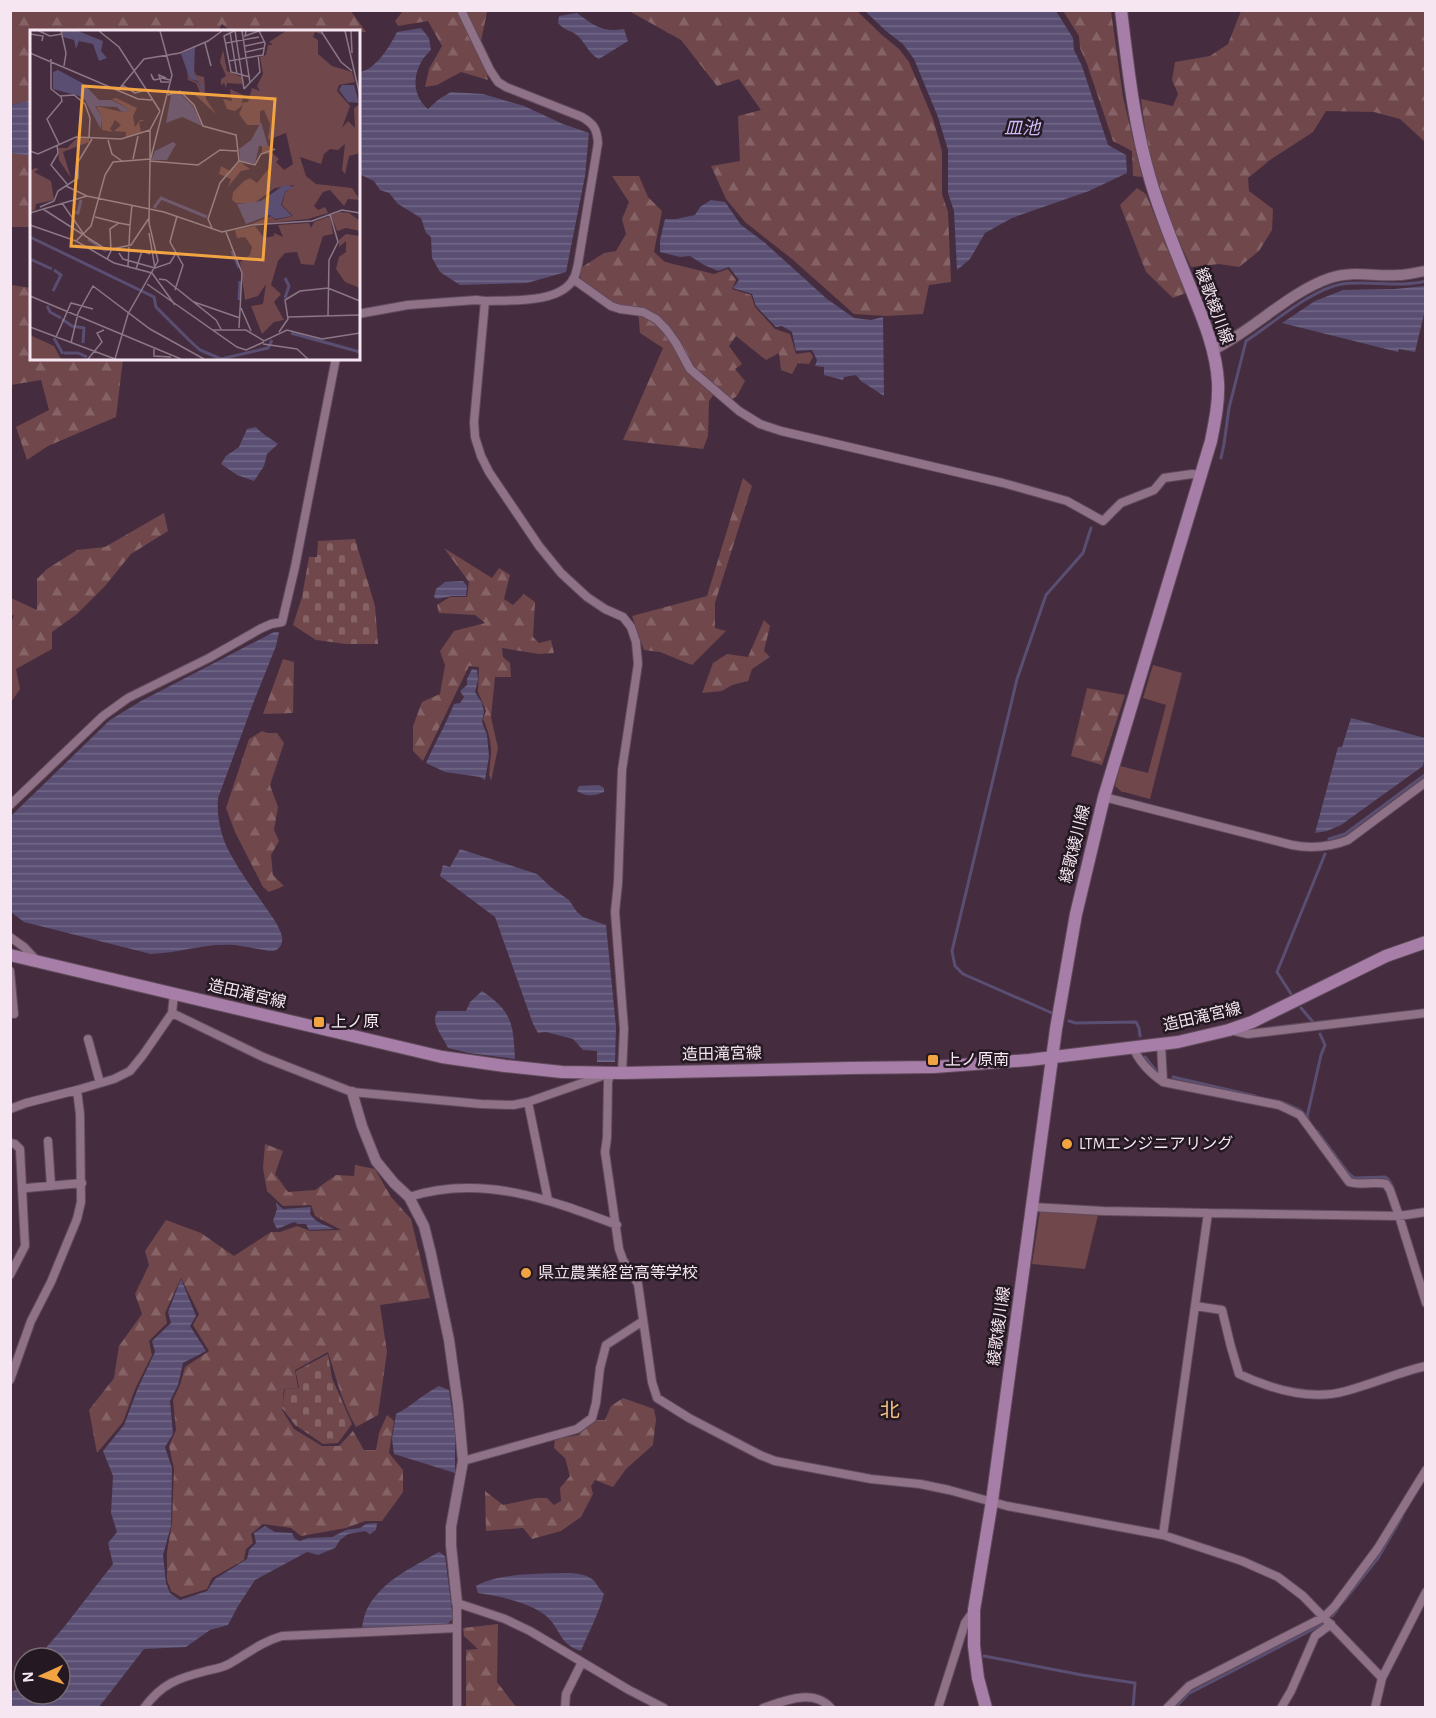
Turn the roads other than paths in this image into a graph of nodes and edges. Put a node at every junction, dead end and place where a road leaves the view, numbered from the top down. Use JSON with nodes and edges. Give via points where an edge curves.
{"nodes":[{"id":1,"x":462,"y":10,"type":"edge"},
{"id":2,"x":1121,"y":10,"type":"edge"},
{"id":3,"x":1425,"y":271,"type":"edge"},
{"id":4,"x":573,"y":279,"type":"junction"},
{"id":5,"x":485,"y":302,"type":"junction"},
{"id":6,"x":360,"y":314,"type":"edge"},
{"id":7,"x":1213,"y":351,"type":"junction"},
{"id":8,"x":336,"y":360,"type":"edge"},
{"id":9,"x":1201,"y":475,"type":"junction"},
{"id":10,"x":1425,"y":782,"type":"edge"},
{"id":11,"x":1104,"y":796,"type":"junction"},
{"id":12,"x":10,"y":805,"type":"edge"},
{"id":13,"x":10,"y":937,"type":"edge"},
{"id":14,"x":1425,"y":942,"type":"edge"},
{"id":15,"x":10,"y":955,"type":"edge"},
{"id":16,"x":38,"y":962,"type":"junction"},
{"id":17,"x":10,"y":971,"type":"edge"},
{"id":18,"x":174,"y":994,"type":"junction"},
{"id":19,"x":172,"y":1013,"type":"junction"},
{"id":20,"x":1425,"y":1013,"type":"edge"},
{"id":21,"x":14,"y":1014,"type":"dead end"},
{"id":22,"x":1229,"y":1030,"type":"junction"},
{"id":23,"x":88,"y":1039,"type":"dead end"},
{"id":24,"x":1161,"y":1044,"type":"junction"},
{"id":25,"x":1133,"y":1047,"type":"junction"},
{"id":26,"x":1053,"y":1057,"type":"junction"},
{"id":27,"x":617,"y":1073,"type":"junction"},
{"id":28,"x":1164,"y":1082,"type":"junction"},
{"id":29,"x":100,"y":1083,"type":"junction"},
{"id":30,"x":78,"y":1090,"type":"junction"},
{"id":31,"x":352,"y":1092,"type":"junction"},
{"id":32,"x":528,"y":1102,"type":"junction"},
{"id":33,"x":10,"y":1109,"type":"edge"},
{"id":34,"x":48,"y":1141,"type":"dead end"},
{"id":35,"x":10,"y":1143,"type":"edge"},
{"id":36,"x":82,"y":1183,"type":"junction"},
{"id":37,"x":51,"y":1186,"type":"junction"},
{"id":38,"x":27,"y":1188,"type":"dead end"},
{"id":39,"x":409,"y":1197,"type":"junction"},
{"id":40,"x":548,"y":1200,"type":"junction"},
{"id":41,"x":1032,"y":1207,"type":"junction"},
{"id":42,"x":1425,"y":1212,"type":"edge"},
{"id":43,"x":1208,"y":1213,"type":"junction"},
{"id":44,"x":1399,"y":1216,"type":"junction"},
{"id":45,"x":617,"y":1225,"type":"junction"},
{"id":46,"x":10,"y":1275,"type":"edge"},
{"id":47,"x":1425,"y":1303,"type":"edge"},
{"id":48,"x":1195,"y":1306,"type":"junction"},
{"id":49,"x":643,"y":1321,"type":"junction"},
{"id":50,"x":1425,"y":1366,"type":"edge"},
{"id":51,"x":10,"y":1380,"type":"edge"},
{"id":52,"x":463,"y":1461,"type":"junction"},
{"id":53,"x":1425,"y":1470,"type":"edge"},
{"id":54,"x":992,"y":1501,"type":"junction"},
{"id":55,"x":1162,"y":1535,"type":"junction"},
{"id":56,"x":1425,"y":1592,"type":"edge"},
{"id":57,"x":457,"y":1603,"type":"junction"},
{"id":58,"x":974,"y":1610,"type":"junction"},
{"id":59,"x":1324,"y":1617,"type":"junction"},
{"id":60,"x":1331,"y":1624,"type":"junction"},
{"id":61,"x":457,"y":1628,"type":"junction"},
{"id":62,"x":960,"y":1639,"type":"junction"},
{"id":63,"x":974,"y":1646,"type":"junction"},
{"id":64,"x":582,"y":1662,"type":"junction"},
{"id":65,"x":1382,"y":1677,"type":"junction"},
{"id":66,"x":144,"y":1707,"type":"edge"},
{"id":67,"x":457,"y":1707,"type":"edge"},
{"id":68,"x":565,"y":1707,"type":"edge"},
{"id":69,"x":664,"y":1707,"type":"edge"},
{"id":70,"x":763,"y":1707,"type":"edge"},
{"id":71,"x":831,"y":1707,"type":"edge"},
{"id":72,"x":938,"y":1707,"type":"edge"},
{"id":73,"x":986,"y":1707,"type":"edge"},
{"id":74,"x":1167,"y":1707,"type":"edge"},
{"id":75,"x":1281,"y":1707,"type":"edge"},
{"id":76,"x":1375,"y":1707,"type":"edge"}],
"edges":[{"from":1,"to":4,"type":"street","via":[[498,82],[582,117],[597,131]]},
{"from":2,"to":7,"type":"main road","name":"綾歌綾川線","via":[[1133,103],[1150,181]]},
{"from":3,"to":7,"type":"street","via":[[1332,277],[1298,293]]},
{"from":4,"to":5,"type":"street","via":[[557,294],[543,298]]},
{"from":4,"to":9,"type":"street","via":[[611,306],[643,312],[656,319],[690,369],[739,411],[781,431],[1014,486],[1067,501],[1103,521],[1120,503],[1154,490],[1164,478]]},
{"from":5,"to":6,"type":"street","via":[[408,305]]},
{"from":5,"to":27,"type":"street","via":[[474,422],[481,456],[519,518],[561,573],[587,597],[623,617],[632,627],[636,642],[638,664],[622,770],[615,912],[624,1029]]},
{"from":7,"to":9,"type":"main road","name":"綾歌綾川線","via":[[1217,410]]},
{"from":8,"to":12,"type":"street","via":[[282,622],[260,629],[128,698],[103,716]]},
{"from":9,"to":11,"type":"main road","name":"綾歌綾川線"},
{"from":10,"to":11,"type":"street","via":[[1348,840],[1319,848]]},
{"from":11,"to":26,"type":"main road","name":"綾歌綾川線","via":[[1076,914]]},
{"from":13,"to":16,"type":"street"},
{"from":14,"to":22,"type":"main road","name":"造田滝宮線","via":[[1386,956]]},
{"from":15,"to":16,"type":"main road","name":"造田滝宮線"},
{"from":16,"to":18,"type":"main road","name":"造田滝宮線"},
{"from":17,"to":21,"type":"street"},
{"from":18,"to":19,"type":"street"},
{"from":18,"to":27,"type":"main road","name":"造田滝宮線","via":[[442,1057],[562,1072]]},
{"from":19,"to":29,"type":"street","via":[[130,1071]]},
{"from":19,"to":31,"type":"street","via":[[263,1057]]},
{"from":20,"to":22,"type":"street","via":[[1248,1034]]},
{"from":22,"to":24,"type":"main road","name":"造田滝宮線"},
{"from":23,"to":29,"type":"street"},
{"from":24,"to":25,"type":"main road","name":"造田滝宮線"},
{"from":24,"to":28,"type":"street"},
{"from":25,"to":26,"type":"main road","name":"造田滝宮線"},
{"from":25,"to":28,"type":"street","via":[[1153,1075]]},
{"from":26,"to":27,"type":"main road","name":"造田滝宮線","via":[[934,1067]]},
{"from":26,"to":41,"type":"main road","name":"綾歌綾川線"},
{"from":27,"to":32,"type":"street"},
{"from":27,"to":45,"type":"street","via":[[608,1081],[605,1152]]},
{"from":28,"to":44,"type":"street","via":[[1279,1105],[1300,1115],[1349,1182],[1386,1184]]},
{"from":29,"to":30,"type":"street"},
{"from":30,"to":33,"type":"street"},
{"from":30,"to":36,"type":"street"},
{"from":31,"to":32,"type":"street","via":[[481,1104]]},
{"from":31,"to":39,"type":"street","via":[[376,1161]]},
{"from":32,"to":40,"type":"street"},
{"from":34,"to":37,"type":"street"},
{"from":35,"to":46,"type":"street","via":[[20,1149],[26,1246]]},
{"from":36,"to":37,"type":"street"},
{"from":36,"to":51,"type":"street","via":[[77,1219],[31,1321]]},
{"from":37,"to":38,"type":"street"},
{"from":39,"to":40,"type":"street","via":[[450,1188],[479,1188]]},
{"from":39,"to":52,"type":"street","via":[[424,1226],[449,1340]]},
{"from":40,"to":45,"type":"street"},
{"from":41,"to":43,"type":"street"},
{"from":41,"to":54,"type":"main road","name":"綾歌綾川線"},
{"from":42,"to":44,"type":"street"},
{"from":43,"to":44,"type":"street"},
{"from":43,"to":48,"type":"street"},
{"from":44,"to":47,"type":"street"},
{"from":45,"to":49,"type":"street","via":[[619,1249],[638,1284]]},
{"from":48,"to":50,"type":"street","via":[[1222,1310],[1239,1374],[1294,1393],[1344,1392]]},
{"from":48,"to":55,"type":"street"},
{"from":49,"to":52,"type":"street","via":[[606,1345],[592,1418],[577,1429]]},
{"from":49,"to":54,"type":"street","via":[[657,1398],[760,1455]]},
{"from":52,"to":57,"type":"street","via":[[451,1545]]},
{"from":53,"to":59,"type":"street","via":[[1378,1548]]},
{"from":54,"to":55,"type":"street"},
{"from":54,"to":58,"type":"main road","name":"綾歌綾川線"},
{"from":55,"to":59,"type":"street","via":[[1278,1577]]},
{"from":56,"to":65,"type":"street"},
{"from":57,"to":61,"type":"street"},
{"from":57,"to":64,"type":"street","via":[[505,1619]]},
{"from":58,"to":62,"type":"street"},
{"from":58,"to":63,"type":"main road","name":"綾歌綾川線"},
{"from":59,"to":60,"type":"street"},
{"from":59,"to":74,"type":"street","via":[[1189,1686]]},
{"from":60,"to":65,"type":"street"},
{"from":60,"to":75,"type":"street","via":[[1315,1636]]},
{"from":61,"to":66,"type":"street","via":[[266,1640],[226,1665],[178,1678]]},
{"from":61,"to":67,"type":"street"},
{"from":62,"to":63,"type":"street"},
{"from":62,"to":72,"type":"street"},
{"from":63,"to":73,"type":"main road","name":"綾歌綾川線"},
{"from":64,"to":68,"type":"street","via":[[566,1694]]},
{"from":64,"to":69,"type":"street"},
{"from":65,"to":76,"type":"street"},
{"from":70,"to":71,"type":"street","via":[[813,1697]]}]}
